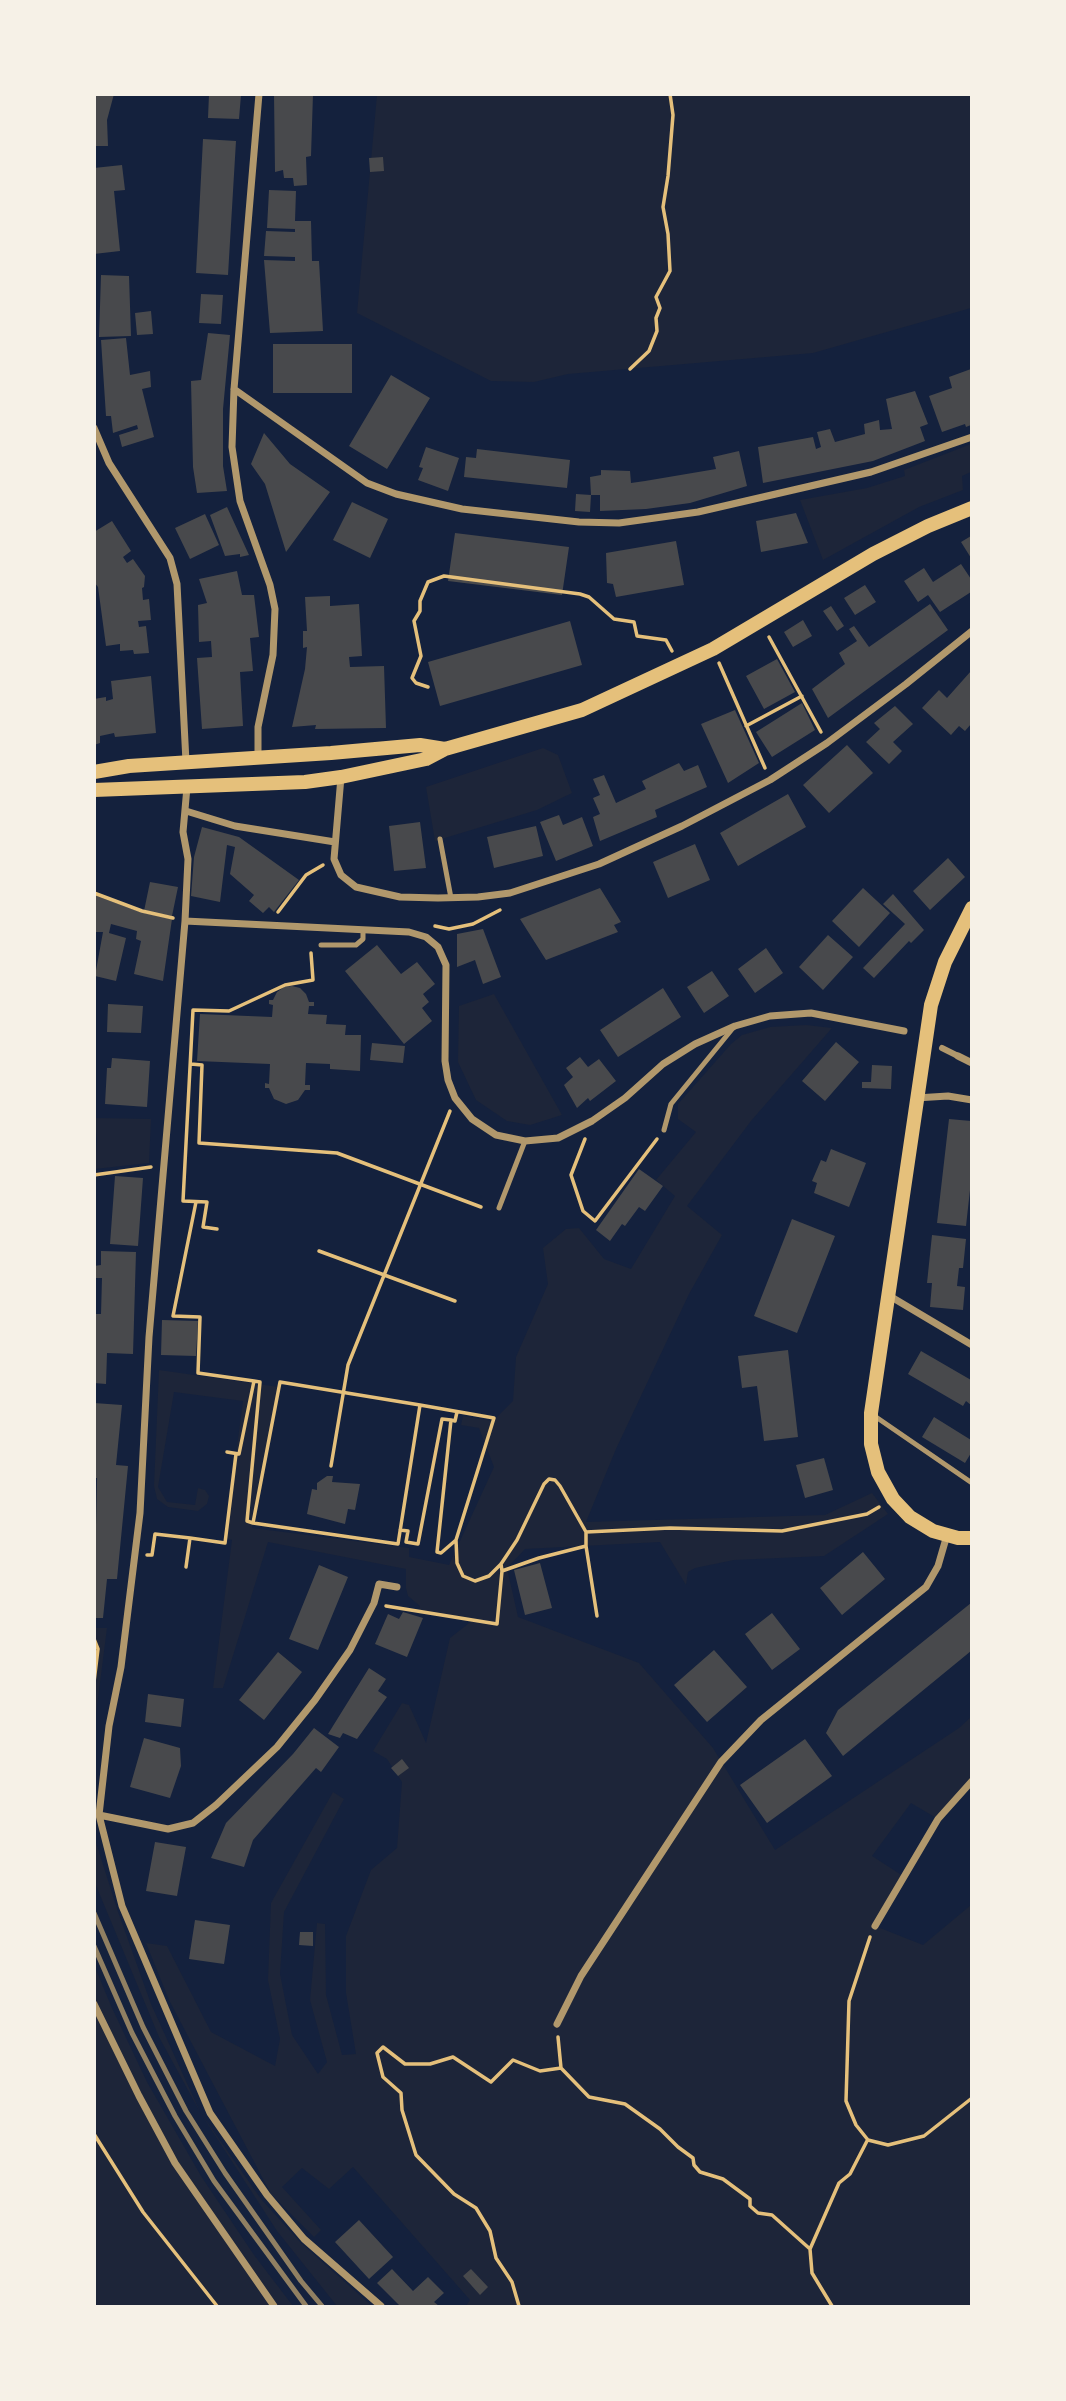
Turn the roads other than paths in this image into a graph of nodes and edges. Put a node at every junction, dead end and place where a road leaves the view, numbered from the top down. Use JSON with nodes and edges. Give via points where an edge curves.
{"nodes":[{"id":1,"x":259,"y":94,"type":"edge"},
{"id":2,"x":234,"y":389,"type":"junction"},
{"id":3,"x":94,"y":428,"type":"edge"},
{"id":4,"x":971,"y":437,"type":"edge"},
{"id":5,"x":971,"y":508,"type":"edge"},
{"id":6,"x":971,"y":631,"type":"edge"},
{"id":7,"x":445,"y":750,"type":"junction"},
{"id":8,"x":258,"y":758,"type":"junction"},
{"id":9,"x":186,"y":762,"type":"junction"},
{"id":10,"x":94,"y":772,"type":"edge"},
{"id":11,"x":341,"y":777,"type":"junction"},
{"id":12,"x":258,"y":784,"type":"junction"},
{"id":13,"x":187,"y":787,"type":"junction"},
{"id":14,"x":94,"y":790,"type":"edge"},
{"id":15,"x":186,"y":811,"type":"junction"},
{"id":16,"x":440,"y":839,"type":"dead end"},
{"id":17,"x":335,"y":842,"type":"junction"},
{"id":18,"x":451,"y":898,"type":"junction"},
{"id":19,"x":971,"y":908,"type":"edge"},
{"id":20,"x":185,"y":921,"type":"junction"},
{"id":21,"x":363,"y":930,"type":"junction"},
{"id":22,"x":321,"y":945,"type":"road end"},
{"id":23,"x":735,"y":1026,"type":"junction"},
{"id":24,"x":904,"y":1031,"type":"dead end"},
{"id":25,"x":942,"y":1048,"type":"dead end"},
{"id":26,"x":958,"y":1056,"type":"joint"},
{"id":27,"x":971,"y":1063,"type":"edge"},
{"id":28,"x":916,"y":1098,"type":"junction"},
{"id":29,"x":971,"y":1100,"type":"edge"},
{"id":30,"x":664,"y":1130,"type":"road end"},
{"id":31,"x":525,"y":1141,"type":"junction"},
{"id":32,"x":499,"y":1209,"type":"dead end"},
{"id":33,"x":888,"y":1294,"type":"junction"},
{"id":34,"x":971,"y":1345,"type":"edge"},
{"id":35,"x":871,"y":1413,"type":"junction"},
{"id":36,"x":971,"y":1483,"type":"edge"},
{"id":37,"x":947,"y":1535,"type":"junction"},
{"id":38,"x":971,"y":1538,"type":"edge"},
{"id":39,"x":397,"y":1587,"type":"dead end"},
{"id":40,"x":971,"y":1780,"type":"edge"},
{"id":41,"x":99,"y":1815,"type":"junction"},
{"id":42,"x":874,"y":1926,"type":"road end"},
{"id":43,"x":94,"y":2004,"type":"edge"},
{"id":44,"x":557,"y":2024,"type":"road end"},
{"id":45,"x":274,"y":2306,"type":"edge"},
{"id":46,"x":381,"y":2306,"type":"edge"}],
"edges":[{"from":1,"to":2,"type":"street"},
{"from":2,"to":4,"type":"street","via":[[367,483],[386,491],[462,509],[579,522],[620,523],[698,512],[871,472]]},
{"from":2,"to":8,"type":"street","via":[[236,482],[275,609],[274,655],[258,726]]},
{"from":3,"to":9,"type":"street","via":[[109,463],[170,558],[177,584]]},
{"from":5,"to":7,"type":"main road","via":[[873,554],[679,666],[582,710]]},
{"from":6,"to":18,"type":"street","via":[[827,743],[682,827],[599,864],[510,893]]},
{"from":7,"to":8,"type":"main road","via":[[420,745]]},
{"from":7,"to":11,"type":"main road","via":[[426,759]]},
{"from":8,"to":9,"type":"main road"},
{"from":8,"to":12,"type":"main road"},
{"from":9,"to":10,"type":"main road"},
{"from":9,"to":13,"type":"main road"},
{"from":11,"to":12,"type":"main road"},
{"from":11,"to":17,"type":"street"},
{"from":12,"to":13,"type":"main road"},
{"from":13,"to":14,"type":"main road"},
{"from":13,"to":15,"type":"street"},
{"from":15,"to":17,"type":"street","via":[[235,826]]},
{"from":15,"to":20,"type":"street"},
{"from":16,"to":18,"type":"lane"},
{"from":17,"to":18,"type":"street","via":[[334,859],[341,875],[356,887],[400,897]]},
{"from":19,"to":28,"type":"main road","via":[[930,1005]]},
{"from":20,"to":21,"type":"street"},
{"from":20,"to":41,"type":"street","via":[[149,1337],[140,1513]]},
{"from":21,"to":22,"type":"lane","via":[[356,945]]},
{"from":21,"to":31,"type":"street","via":[[408,932],[439,947],[446,965],[445,1061],[455,1098],[472,1119],[496,1135]]},
{"from":23,"to":24,"type":"street","via":[[770,1016],[811,1013]]},
{"from":23,"to":30,"type":"lane","via":[[671,1104]]},
{"from":23,"to":31,"type":"street","via":[[663,1064],[592,1121],[558,1138]]},
{"from":25,"to":26,"type":"street"},
{"from":26,"to":27,"type":"street"},
{"from":28,"to":29,"type":"street"},
{"from":28,"to":33,"type":"main road"},
{"from":31,"to":32,"type":"lane"},
{"from":33,"to":34,"type":"street"},
{"from":33,"to":35,"type":"main road"},
{"from":35,"to":36,"type":"lane"},
{"from":35,"to":37,"type":"main road","via":[[873,1453],[893,1499],[911,1517]]},
{"from":37,"to":38,"type":"main road"},
{"from":37,"to":44,"type":"street","via":[[926,1587],[761,1720],[721,1762],[580,1976]]},
{"from":39,"to":41,"type":"street","via":[[379,1584],[349,1650],[315,1700],[277,1747],[193,1823],[168,1829]]},
{"from":40,"to":42,"type":"street","via":[[937,1819]]},
{"from":41,"to":46,"type":"street","via":[[122,1906],[210,2113],[304,2239]]},
{"from":43,"to":45,"type":"street","via":[[175,2163]]}]}
